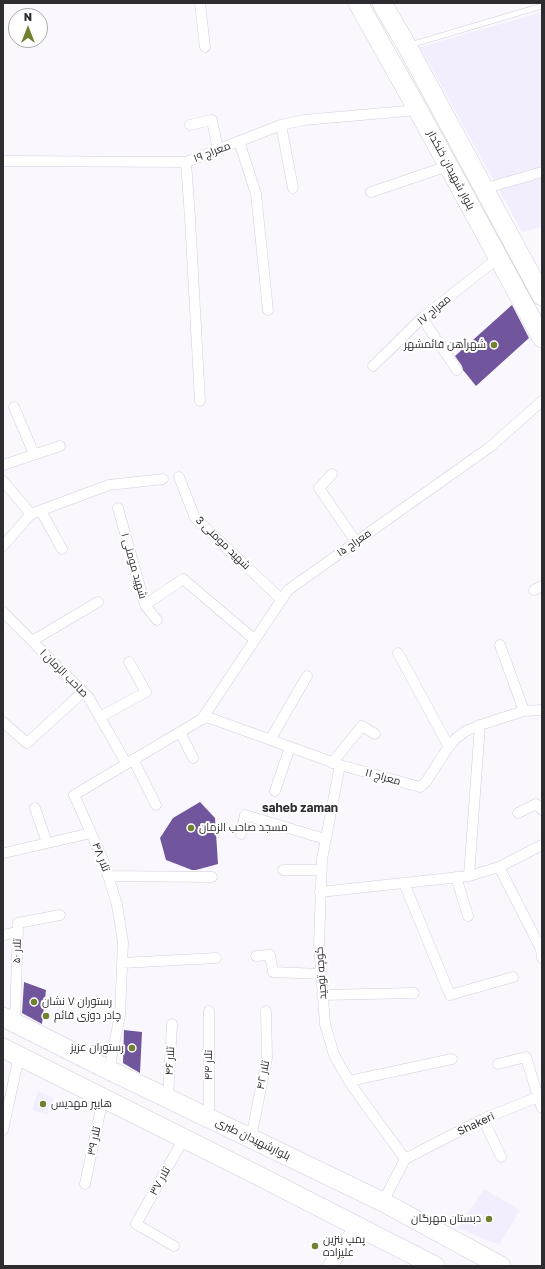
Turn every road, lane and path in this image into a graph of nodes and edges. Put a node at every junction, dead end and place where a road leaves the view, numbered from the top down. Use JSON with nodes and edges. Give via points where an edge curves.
{"nodes":[{"id":1,"x":200,"y":3,"type":"edge"},
{"id":2,"x":358,"y":3,"type":"edge"},
{"id":3,"x":382,"y":3,"type":"edge"},
{"id":4,"x":542,"y":6,"type":"edge"},
{"id":5,"x":407,"y":46,"type":"junction"},
{"id":6,"x":205,"y":47,"type":"dead end"},
{"id":7,"x":418,"y":110,"type":"junction"},
{"id":8,"x":190,"y":126,"type":"dead end"},
{"id":9,"x":281,"y":126,"type":"junction"},
{"id":10,"x":240,"y":142,"type":"junction"},
{"id":11,"x":218,"y":150,"type":"junction"},
{"id":12,"x":3,"y":162,"type":"edge"},
{"id":13,"x":186,"y":162,"type":"junction"},
{"id":14,"x":448,"y":166,"type":"junction"},
{"id":15,"x":542,"y":172,"type":"edge"},
{"id":16,"x":293,"y":188,"type":"dead end"},
{"id":17,"x":483,"y":189,"type":"junction"},
{"id":18,"x":371,"y":192,"type":"dead end"},
{"id":19,"x":498,"y":258,"type":"junction"},
{"id":20,"x":542,"y":296,"type":"edge"},
{"id":21,"x":268,"y":310,"type":"dead end"},
{"id":22,"x":422,"y":318,"type":"junction"},
{"id":23,"x":542,"y":338,"type":"edge"},
{"id":24,"x":373,"y":366,"type":"dead end"},
{"id":25,"x":457,"y":370,"type":"dead end"},
{"id":26,"x":200,"y":401,"type":"dead end"},
{"id":27,"x":542,"y":401,"type":"edge"},
{"id":28,"x":14,"y":407,"type":"dead end"},
{"id":29,"x":60,"y":446,"type":"dead end"},
{"id":30,"x":34,"y":454,"type":"junction"},
{"id":31,"x":3,"y":465,"type":"edge"},
{"id":32,"x":332,"y":474,"type":"dead end"},
{"id":33,"x":179,"y":478,"type":"dead end"},
{"id":34,"x":163,"y":479,"type":"dead end"},
{"id":35,"x":3,"y":481,"type":"edge"},
{"id":36,"x":118,"y":508,"type":"dead end"},
{"id":37,"x":41,"y":511,"type":"junction"},
{"id":38,"x":31,"y":514,"type":"junction"},
{"id":39,"x":356,"y":542,"type":"junction"},
{"id":40,"x":3,"y":546,"type":"edge"},
{"id":41,"x":62,"y":549,"type":"dead end"},
{"id":42,"x":282,"y":600,"type":"junction"},
{"id":43,"x":98,"y":602,"type":"dead end"},
{"id":44,"x":145,"y":604,"type":"junction"},
{"id":45,"x":3,"y":612,"type":"edge"},
{"id":46,"x":157,"y":620,"type":"dead end"},
{"id":47,"x":255,"y":640,"type":"junction"},
{"id":48,"x":32,"y":642,"type":"junction"},
{"id":49,"x":500,"y":645,"type":"dead end"},
{"id":50,"x":398,"y":653,"type":"dead end"},
{"id":51,"x":129,"y":662,"type":"dead end"},
{"id":52,"x":307,"y":676,"type":"dead end"},
{"id":53,"x":83,"y":692,"type":"junction"},
{"id":54,"x":542,"y":710,"type":"edge"},
{"id":55,"x":524,"y":711,"type":"junction"},
{"id":56,"x":100,"y":717,"type":"junction"},
{"id":57,"x":202,"y":719,"type":"junction"},
{"id":58,"x":3,"y":722,"type":"edge"},
{"id":59,"x":480,"y":725,"type":"junction"},
{"id":60,"x":180,"y":732,"type":"junction"},
{"id":61,"x":375,"y":734,"type":"dead end"},
{"id":62,"x":270,"y":740,"type":"junction"},
{"id":63,"x":290,"y":747,"type":"junction"},
{"id":64,"x":449,"y":747,"type":"junction"},
{"id":65,"x":193,"y":758,"type":"dead end"},
{"id":66,"x":130,"y":761,"type":"junction"},
{"id":67,"x":336,"y":764,"type":"junction"},
{"id":68,"x":275,"y":791,"type":"dead end"},
{"id":69,"x":156,"y":805,"type":"dead end"},
{"id":70,"x":35,"y":808,"type":"dead end"},
{"id":71,"x":542,"y":810,"type":"edge"},
{"id":72,"x":518,"y":813,"type":"dead end"},
{"id":73,"x":91,"y":833,"type":"junction"},
{"id":74,"x":241,"y":834,"type":"dead end"},
{"id":75,"x":326,"y":839,"type":"junction"},
{"id":76,"x":47,"y":843,"type":"junction"},
{"id":77,"x":542,"y":845,"type":"edge"},
{"id":78,"x":4,"y":853,"type":"dead end"},
{"id":79,"x":499,"y":867,"type":"junction"},
{"id":80,"x":283,"y":870,"type":"dead end"},
{"id":81,"x":321,"y":870,"type":"junction"},
{"id":82,"x":108,"y":876,"type":"junction"},
{"id":83,"x":469,"y":876,"type":"junction"},
{"id":84,"x":212,"y":877,"type":"dead end"},
{"id":85,"x":456,"y":877,"type":"junction"},
{"id":86,"x":404,"y":883,"type":"junction"},
{"id":87,"x":320,"y":892,"type":"junction"},
{"id":88,"x":60,"y":915,"type":"dead end"},
{"id":89,"x":468,"y":916,"type":"dead end"},
{"id":90,"x":18,"y":932,"type":"junction"},
{"id":91,"x":3,"y":935,"type":"edge"},
{"id":92,"x":256,"y":956,"type":"dead end"},
{"id":93,"x":216,"y":958,"type":"dead end"},
{"id":94,"x":542,"y":958,"type":"edge"},
{"id":95,"x":122,"y":963,"type":"junction"},
{"id":96,"x":321,"y":974,"type":"junction"},
{"id":97,"x":513,"y":977,"type":"dead end"},
{"id":98,"x":414,"y":992,"type":"dead end"},
{"id":99,"x":322,"y":995,"type":"junction"},
{"id":100,"x":209,"y":1011,"type":"dead end"},
{"id":101,"x":266,"y":1011,"type":"dead end"},
{"id":102,"x":9,"y":1020,"type":"edge"},
{"id":103,"x":172,"y":1024,"type":"dead end"},
{"id":104,"x":11,"y":1052,"type":"edge"},
{"id":105,"x":452,"y":1059,"type":"dead end"},
{"id":106,"x":498,"y":1064,"type":"dead end"},
{"id":107,"x":109,"y":1070,"type":"junction"},
{"id":108,"x":349,"y":1081,"type":"junction"},
{"id":109,"x":538,"y":1097,"type":"junction"},
{"id":110,"x":103,"y":1098,"type":"junction"},
{"id":111,"x":168,"y":1098,"type":"junction"},
{"id":112,"x":542,"y":1108,"type":"edge"},
{"id":113,"x":210,"y":1118,"type":"junction"},
{"id":114,"x":483,"y":1119,"type":"junction"},
{"id":115,"x":3,"y":1130,"type":"edge"},
{"id":116,"x":184,"y":1138,"type":"junction"},
{"id":117,"x":250,"y":1138,"type":"junction"},
{"id":118,"x":501,"y":1157,"type":"dead end"},
{"id":119,"x":405,"y":1159,"type":"junction"},
{"id":120,"x":85,"y":1184,"type":"dead end"},
{"id":121,"x":383,"y":1202,"type":"junction"},
{"id":122,"x":357,"y":1226,"type":"junction"},
{"id":123,"x":174,"y":1246,"type":"dead end"},
{"id":124,"x":330,"y":1266,"type":"edge"},
{"id":125,"x":435,"y":1266,"type":"edge"},
{"id":126,"x":501,"y":1266,"type":"edge"}],
"edges":[{"from":1,"to":6,"type":"street"},
{"from":2,"to":7,"type":"highway","name":"بلوار شهیدان خنکدار"},
{"from":3,"to":5,"type":"highway","name":"بلوار شهیدان خنکدار"},
{"from":4,"to":5,"type":"lane"},
{"from":5,"to":17,"type":"highway","name":"بلوار شهیدان خنکدار"},
{"from":7,"to":9,"type":"street","name":"معراج ۱۹","via":[[304,120]]},
{"from":7,"to":14,"type":"highway","name":"بلوار شهیدان خنکدار"},
{"from":8,"to":11,"type":"street","via":[[212,120]]},
{"from":9,"to":10,"type":"street","name":"معراج ۱۹"},
{"from":9,"to":16,"type":"street"},
{"from":10,"to":11,"type":"street","name":"معراج ۱۹"},
{"from":10,"to":21,"type":"street","via":[[256,194]]},
{"from":11,"to":13,"type":"street","name":"معراج ۱۹"},
{"from":12,"to":13,"type":"street","name":"معراج ۱۹"},
{"from":13,"to":26,"type":"street"},
{"from":14,"to":18,"type":"street"},
{"from":14,"to":19,"type":"highway","name":"بلوار شهیدان خنکدار"},
{"from":15,"to":17,"type":"street"},
{"from":17,"to":20,"type":"highway","name":"بلوار شهیدان خنکدار"},
{"from":19,"to":22,"type":"street","name":"معراج ۱۷"},
{"from":19,"to":23,"type":"highway","name":"بلوار شهیدان خنکدار"},
{"from":22,"to":24,"type":"street","name":"معراج ۱۷"},
{"from":22,"to":25,"type":"street"},
{"from":27,"to":39,"type":"street","name":"معراج ۱۵","via":[[490,447]]},
{"from":28,"to":30,"type":"street"},
{"from":29,"to":30,"type":"street"},
{"from":30,"to":31,"type":"street"},
{"from":32,"to":39,"type":"street","via":[[319,488]]},
{"from":33,"to":42,"type":"street","name":"شهید مومنی 3","via":[[195,518]]},
{"from":34,"to":37,"type":"street","via":[[109,485]]},
{"from":35,"to":38,"type":"street"},
{"from":36,"to":44,"type":"street","name":"شهید مومنی ۱"},
{"from":37,"to":38,"type":"street"},
{"from":37,"to":41,"type":"street"},
{"from":38,"to":40,"type":"street"},
{"from":39,"to":42,"type":"street","name":"معراج ۱۵","via":[[288,590]]},
{"from":42,"to":47,"type":"street","name":"معراج ۱۵"},
{"from":43,"to":48,"type":"street"},
{"from":44,"to":46,"type":"street"},
{"from":44,"to":47,"type":"street","name":"شهید مومنی ۱","via":[[183,579]]},
{"from":45,"to":48,"type":"street","name":"صاحب الزمان ۱"},
{"from":47,"to":57,"type":"street","name":"معراج ۱۵"},
{"from":48,"to":53,"type":"street","name":"صاحب الزمان ۱"},
{"from":49,"to":55,"type":"street"},
{"from":50,"to":64,"type":"street"},
{"from":51,"to":56,"type":"street","via":[[146,692]]},
{"from":52,"to":62,"type":"street"},
{"from":53,"to":56,"type":"street","name":"صاحب الزمان ۱"},
{"from":53,"to":58,"type":"street","via":[[27,743]]},
{"from":54,"to":55,"type":"street","name":"معراج ۱۱"},
{"from":55,"to":59,"type":"street","name":"معراج ۱۱"},
{"from":56,"to":66,"type":"street","name":"صاحب الزمان ۱"},
{"from":57,"to":60,"type":"street","name":"تلار ۴۸"},
{"from":57,"to":62,"type":"street","name":"معراج ۱۱","via":[[210,718]]},
{"from":59,"to":64,"type":"street","name":"معراج ۱۱","via":[[466,731]]},
{"from":59,"to":83,"type":"street"},
{"from":60,"to":65,"type":"street"},
{"from":60,"to":66,"type":"street","name":"تلار ۴۸"},
{"from":61,"to":67,"type":"street","via":[[362,726]]},
{"from":62,"to":63,"type":"street","name":"معراج ۱۱"},
{"from":63,"to":67,"type":"street","name":"معراج ۱۱"},
{"from":63,"to":68,"type":"street"},
{"from":64,"to":67,"type":"street","name":"معراج ۱۱","via":[[420,787]]},
{"from":66,"to":69,"type":"street","name":"صاحب الزمان ۱"},
{"from":66,"to":73,"type":"street","name":"تلار ۴۸","via":[[74,795]]},
{"from":67,"to":75,"type":"street","name":"کوچه توحید"},
{"from":70,"to":76,"type":"street"},
{"from":71,"to":72,"type":"street","via":[[536,804]]},
{"from":73,"to":76,"type":"street"},
{"from":73,"to":82,"type":"street","name":"تلار ۴۸"},
{"from":74,"to":75,"type":"street","via":[[245,816]]},
{"from":75,"to":81,"type":"street","name":"کوچه توحید"},
{"from":76,"to":78,"type":"street"},
{"from":77,"to":79,"type":"street"},
{"from":79,"to":83,"type":"street"},
{"from":79,"to":94,"type":"street","via":[[541,949]]},
{"from":80,"to":81,"type":"street"},
{"from":81,"to":87,"type":"street","name":"کوچه توحید"},
{"from":82,"to":84,"type":"street"},
{"from":82,"to":95,"type":"street","name":"تلار ۴۸","via":[[117,905],[123,942]]},
{"from":83,"to":85,"type":"street"},
{"from":85,"to":86,"type":"street"},
{"from":85,"to":89,"type":"street"},
{"from":86,"to":87,"type":"street"},
{"from":86,"to":97,"type":"street","via":[[450,995]]},
{"from":87,"to":96,"type":"street","name":"کوچه توحید"},
{"from":88,"to":90,"type":"street","name":"تلار ۵۰","via":[[18,923]]},
{"from":90,"to":91,"type":"street"},
{"from":90,"to":102,"type":"street","name":"تلار ۵۰"},
{"from":92,"to":96,"type":"street","via":[[270,955],[273,972]]},
{"from":93,"to":95,"type":"street"},
{"from":95,"to":107,"type":"street","name":"تلار ۴۸","via":[[120,1015]]},
{"from":96,"to":99,"type":"street","name":"کوچه توحید"},
{"from":98,"to":99,"type":"street"},
{"from":99,"to":108,"type":"street","name":"کوچه توحید","via":[[328,1036],[334,1055]]},
{"from":100,"to":113,"type":"street","name":"تلار ۴۴"},
{"from":101,"to":117,"type":"street","name":"تلار ۴۲","via":[[267,1058]]},
{"from":102,"to":107,"type":"highway","name":"بلوارشهیدان طبری"},
{"from":103,"to":111,"type":"street","name":"تلار ۴۶"},
{"from":104,"to":110,"type":"highway"},
{"from":104,"to":115,"type":"street"},
{"from":105,"to":108,"type":"street"},
{"from":106,"to":109,"type":"street","via":[[526,1057]]},
{"from":107,"to":111,"type":"highway","name":"بلوارشهیدان طبری"},
{"from":108,"to":119,"type":"street","name":"کوچه توحید"},
{"from":109,"to":112,"type":"street"},
{"from":109,"to":114,"type":"street","name":"Shakeri"},
{"from":110,"to":116,"type":"highway"},
{"from":110,"to":120,"type":"street","name":"تلار ۳۹"},
{"from":111,"to":113,"type":"highway","name":"بلوارشهیدان طبری"},
{"from":113,"to":117,"type":"highway","name":"بلوارشهیدان طبری"},
{"from":114,"to":118,"type":"street"},
{"from":114,"to":119,"type":"street","name":"Shakeri"},
{"from":116,"to":122,"type":"highway"},
{"from":116,"to":123,"type":"street","name":"تلار ۳۷","via":[[136,1224]]},
{"from":117,"to":121,"type":"highway","name":"بلوارشهیدان طبری"},
{"from":119,"to":121,"type":"street"},
{"from":121,"to":126,"type":"highway","name":"بلوارشهیدان طبری"},
{"from":122,"to":124,"type":"street"},
{"from":122,"to":125,"type":"highway"}]}
